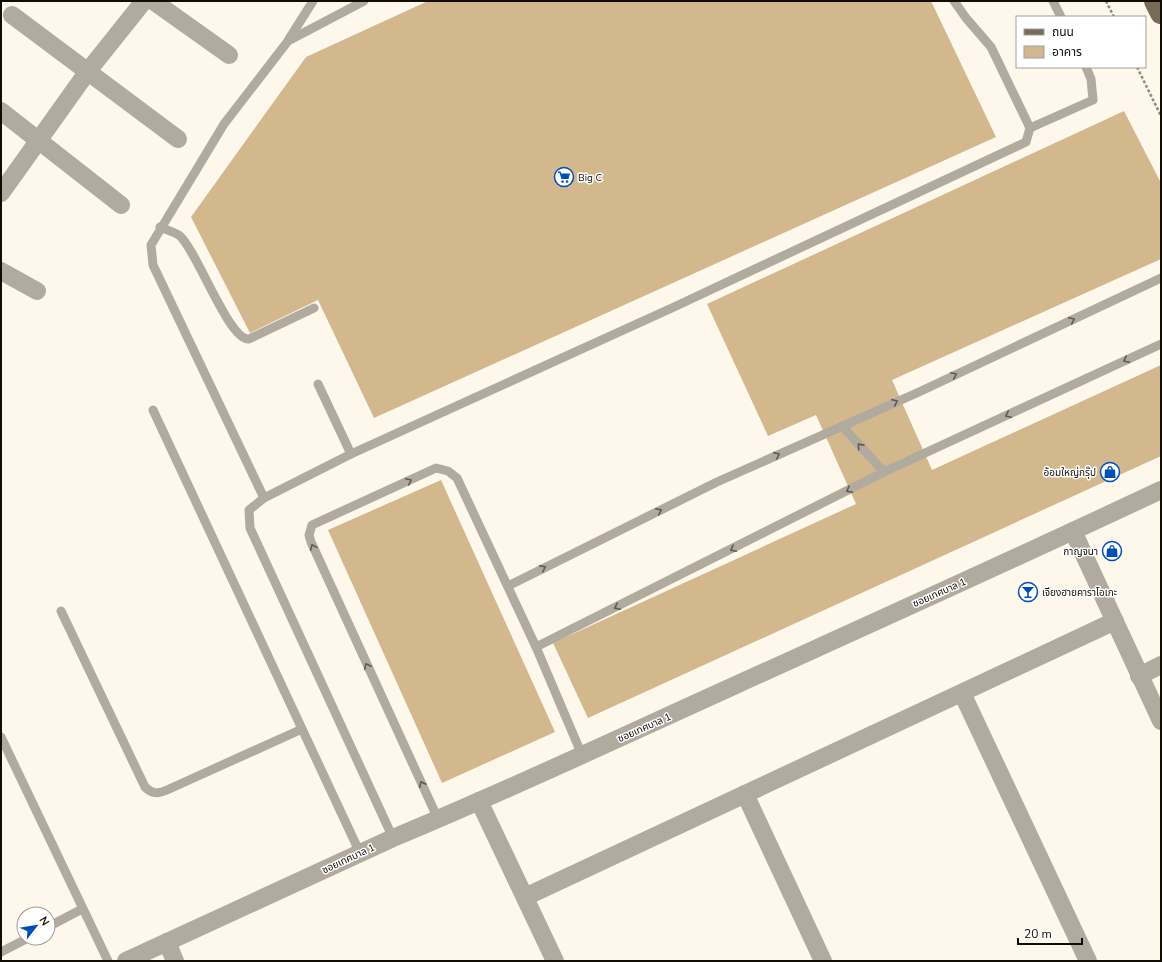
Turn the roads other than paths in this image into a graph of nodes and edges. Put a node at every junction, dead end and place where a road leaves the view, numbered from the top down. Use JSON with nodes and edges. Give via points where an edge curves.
{"nodes":[{"id":1,"x":144,"y":1,"type":"edge"},
{"id":2,"x":153,"y":1,"type":"edge"},
{"id":3,"x":313,"y":1,"type":"edge"},
{"id":4,"x":364,"y":1,"type":"edge"},
{"id":5,"x":954,"y":1,"type":"edge"},
{"id":6,"x":1053,"y":1,"type":"edge"},
{"id":7,"x":1155,"y":1,"type":"edge"},
{"id":8,"x":1161,"y":13,"type":"edge"},
{"id":9,"x":12,"y":15,"type":"dead end"},
{"id":10,"x":1060,"y":16,"type":"edge"},
{"id":11,"x":288,"y":41,"type":"junction"},
{"id":12,"x":229,"y":55,"type":"dead end"},
{"id":13,"x":1086,"y":68,"type":"edge"},
{"id":14,"x":88,"y":71,"type":"junction"},
{"id":15,"x":1,"y":111,"type":"edge"},
{"id":16,"x":1030,"y":128,"type":"junction"},
{"id":17,"x":178,"y":139,"type":"dead end"},
{"id":18,"x":39,"y":140,"type":"junction"},
{"id":19,"x":6,"y":174,"type":"edge"},
{"id":20,"x":1,"y":193,"type":"edge"},
{"id":21,"x":121,"y":205,"type":"dead end"},
{"id":22,"x":160,"y":227,"type":"junction"},
{"id":23,"x":1,"y":271,"type":"edge"},
{"id":24,"x":1161,"y":278,"type":"edge"},
{"id":25,"x":37,"y":291,"type":"dead end"},
{"id":26,"x":314,"y":308,"type":"dead end"},
{"id":27,"x":1161,"y":344,"type":"edge"},
{"id":28,"x":318,"y":384,"type":"dead end"},
{"id":29,"x":153,"y":410,"type":"dead end"},
{"id":30,"x":842,"y":426,"type":"junction"},
{"id":31,"x":352,"y":454,"type":"junction"},
{"id":32,"x":884,"y":472,"type":"junction"},
{"id":33,"x":1161,"y":490,"type":"edge"},
{"id":34,"x":264,"y":498,"type":"junction"},
{"id":35,"x":1073,"y":531,"type":"junction"},
{"id":36,"x":508,"y":586,"type":"junction"},
{"id":37,"x":61,"y":611,"type":"dead end"},
{"id":38,"x":1115,"y":622,"type":"junction"},
{"id":39,"x":536,"y":647,"type":"junction"},
{"id":40,"x":1161,"y":666,"type":"edge"},
{"id":41,"x":1140,"y":676,"type":"junction"},
{"id":42,"x":962,"y":693,"type":"junction"},
{"id":43,"x":1161,"y":721,"type":"edge"},
{"id":44,"x":302,"y":729,"type":"junction"},
{"id":45,"x":1,"y":737,"type":"edge"},
{"id":46,"x":582,"y":755,"type":"junction"},
{"id":47,"x":744,"y":794,"type":"junction"},
{"id":48,"x":479,"y":801,"type":"junction"},
{"id":49,"x":438,"y":819,"type":"junction"},
{"id":50,"x":393,"y":838,"type":"junction"},
{"id":51,"x":360,"y":853,"type":"junction"},
{"id":52,"x":525,"y":897,"type":"junction"},
{"id":53,"x":82,"y":909,"type":"junction"},
{"id":54,"x":56,"y":924,"type":"edge"},
{"id":55,"x":167,"y":942,"type":"junction"},
{"id":56,"x":16,"y":944,"type":"edge"},
{"id":57,"x":1,"y":952,"type":"edge"},
{"id":58,"x":108,"y":961,"type":"edge"},
{"id":59,"x":126,"y":961,"type":"edge"},
{"id":60,"x":175,"y":961,"type":"edge"},
{"id":61,"x":555,"y":961,"type":"edge"},
{"id":62,"x":823,"y":961,"type":"edge"},
{"id":63,"x":1088,"y":961,"type":"edge"}],
"edges":[{"from":1,"to":14,"type":"street"},
{"from":2,"to":12,"type":"street"},
{"from":3,"to":11,"type":"lane"},
{"from":4,"to":11,"type":"lane"},
{"from":5,"to":16,"type":"lane","via":[[992,47]]},
{"from":6,"to":10,"type":"lane"},
{"from":7,"to":8,"type":"main road"},
{"from":9,"to":14,"type":"street"},
{"from":11,"to":22,"type":"lane","via":[[224,124]]},
{"from":13,"to":16,"type":"lane","via":[[1091,78],[1093,100]]},
{"from":14,"to":17,"type":"street"},
{"from":14,"to":18,"type":"street"},
{"from":15,"to":18,"type":"street"},
{"from":16,"to":31,"type":"lane","via":[[1026,142]]},
{"from":18,"to":19,"type":"street"},
{"from":18,"to":21,"type":"street"},
{"from":19,"to":20,"type":"street"},
{"from":22,"to":26,"type":"lane","via":[[179,236],[189,248],[228,320],[242,338],[249,339]]},
{"from":22,"to":34,"type":"lane","via":[[151,245],[153,265]]},
{"from":23,"to":25,"type":"street"},
{"from":30,"to":24,"type":"lane","one_way":true},
{"from":27,"to":32,"type":"lane","one_way":true},
{"from":28,"to":31,"type":"lane"},
{"from":29,"to":44,"type":"lane"},
{"from":32,"to":30,"type":"lane","one_way":true},
{"from":36,"to":30,"type":"lane","one_way":true,"via":[[717,482]]},
{"from":31,"to":34,"type":"lane"},
{"from":32,"to":39,"type":"lane","one_way":true},
{"from":33,"to":35,"type":"street","name":"ซอยเทศบาล 1"},
{"from":34,"to":50,"type":"lane","via":[[249,510],[250,528]]},
{"from":35,"to":38,"type":"street"},
{"from":35,"to":46,"type":"street","name":"ซอยเทศบาล 1"},
{"from":36,"to":39,"type":"lane"},
{"from":49,"to":36,"type":"lane","one_way":true,"via":[[311,542],[312,525],[436,468],[448,471],[457,478]]},
{"from":37,"to":44,"type":"lane","via":[[145,787],[150,792],[160,793]]},
{"from":38,"to":41,"type":"street"},
{"from":38,"to":42,"type":"street"},
{"from":39,"to":46,"type":"lane"},
{"from":40,"to":41,"type":"street"},
{"from":41,"to":43,"type":"street"},
{"from":42,"to":47,"type":"street"},
{"from":42,"to":63,"type":"street"},
{"from":44,"to":51,"type":"lane"},
{"from":45,"to":53,"type":"lane"},
{"from":46,"to":48,"type":"street","name":"ซอยเทศบาล 1"},
{"from":47,"to":52,"type":"street"},
{"from":47,"to":62,"type":"street"},
{"from":48,"to":49,"type":"street","name":"ซอยเทศบาล 1"},
{"from":48,"to":52,"type":"street"},
{"from":49,"to":50,"type":"street","name":"ซอยเทศบาล 1"},
{"from":50,"to":51,"type":"street","name":"ซอยเทศบาล 1"},
{"from":51,"to":55,"type":"street","name":"ซอยเทศบาล 1"},
{"from":52,"to":61,"type":"street"},
{"from":53,"to":54,"type":"lane"},
{"from":53,"to":58,"type":"lane"},
{"from":55,"to":59,"type":"street","name":"ซอยเทศบาล 1"},
{"from":55,"to":60,"type":"street"},
{"from":56,"to":57,"type":"lane"}]}
